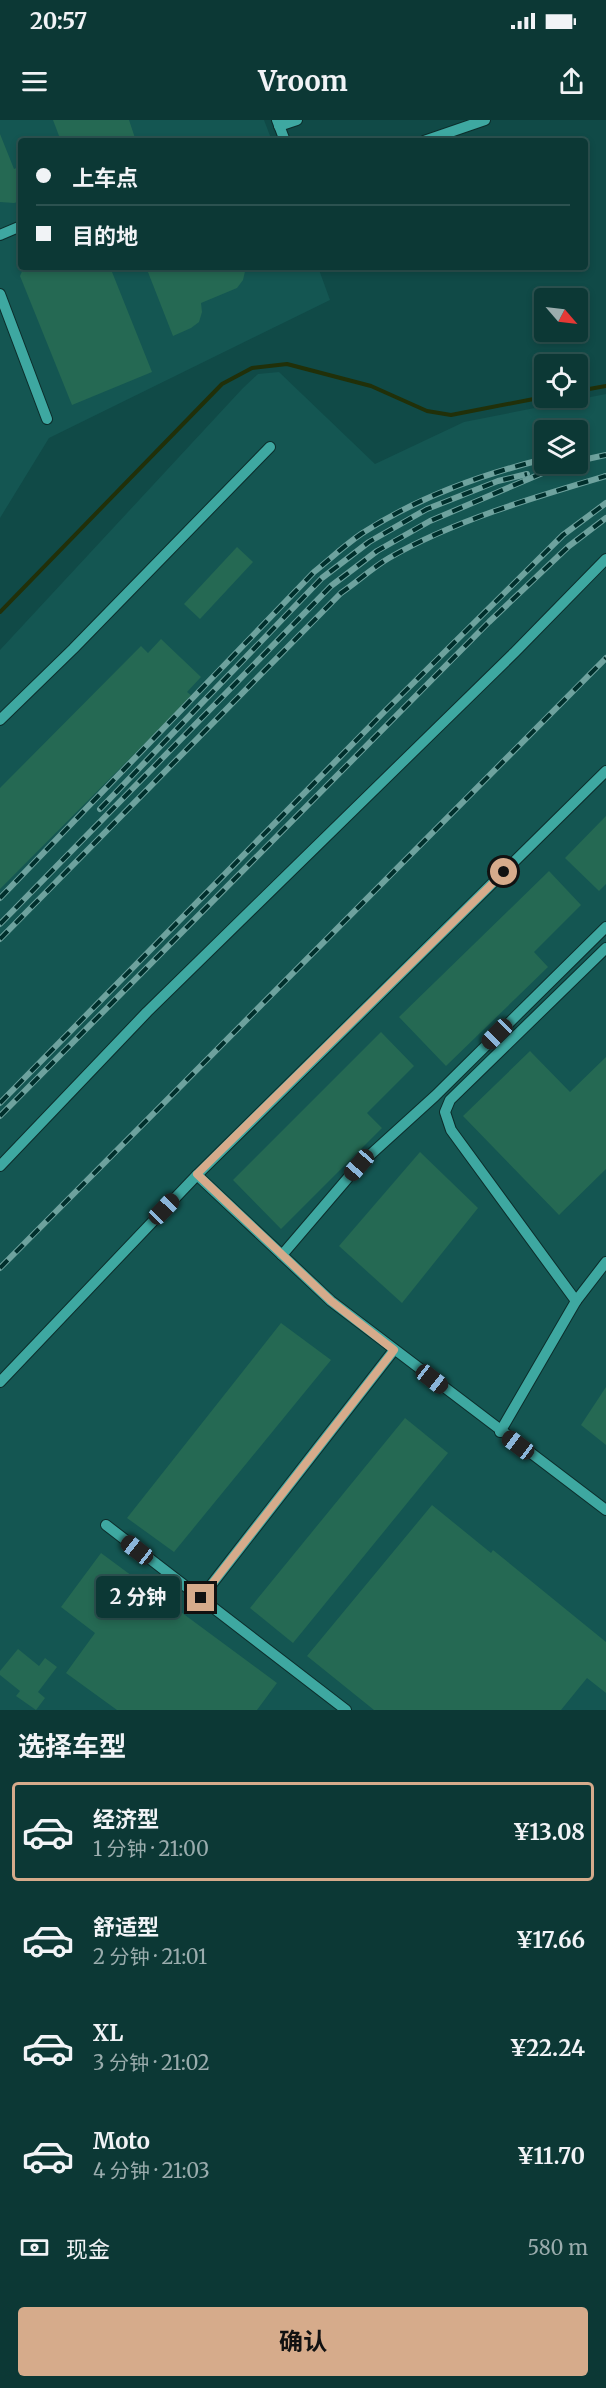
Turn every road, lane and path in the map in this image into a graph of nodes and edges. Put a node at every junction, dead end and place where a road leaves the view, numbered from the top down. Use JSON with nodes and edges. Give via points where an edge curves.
{"nodes":[{"id":1,"x":297,"y":120,"type":"edge"},
{"id":2,"x":485,"y":120,"type":"edge"},
{"id":3,"x":278,"y":123,"type":"edge"},
{"id":4,"x":284,"y":138,"type":"edge"},
{"id":5,"x":433,"y":138,"type":"edge"},
{"id":6,"x":18,"y":227,"type":"edge"},
{"id":7,"x":0,"y":235,"type":"edge"},
{"id":8,"x":0,"y":294,"type":"edge"},
{"id":9,"x":47,"y":419,"type":"dead end"},
{"id":10,"x":270,"y":447,"type":"dead end"},
{"id":11,"x":606,"y":559,"type":"edge"},
{"id":12,"x":0,"y":720,"type":"edge"},
{"id":13,"x":606,"y":771,"type":"edge"},
{"id":14,"x":606,"y":927,"type":"edge"},
{"id":15,"x":603,"y":956,"type":"edge"},
{"id":16,"x":0,"y":1166,"type":"edge"},
{"id":17,"x":197,"y":1174,"type":"junction"},
{"id":18,"x":282,"y":1255,"type":"junction"},
{"id":19,"x":606,"y":1262,"type":"edge"},
{"id":20,"x":576,"y":1301,"type":"junction"},
{"id":21,"x":394,"y":1350,"type":"junction"},
{"id":22,"x":0,"y":1382,"type":"edge"},
{"id":23,"x":500,"y":1432,"type":"junction"},
{"id":24,"x":606,"y":1510,"type":"edge"},
{"id":25,"x":106,"y":1525,"type":"dead end"},
{"id":26,"x":201,"y":1598,"type":"junction"},
{"id":27,"x":346,"y":1710,"type":"edge"}],
"edges":[{"from":1,"to":3,"type":"street"},
{"from":2,"to":5,"type":"street"},
{"from":3,"to":4,"type":"street"},
{"from":6,"to":7,"type":"street"},
{"from":8,"to":9,"type":"street"},
{"from":10,"to":12,"type":"street"},
{"from":11,"to":16,"type":"street","via":[[147,1012]]},
{"from":13,"to":17,"type":"street"},
{"from":14,"to":18,"type":"street","via":[[435,1096],[359,1165]]},
{"from":15,"to":20,"type":"street","via":[[450,1100],[445,1112],[452,1130]]},
{"from":17,"to":18,"type":"street"},
{"from":17,"to":22,"type":"street"},
{"from":18,"to":21,"type":"street","via":[[331,1301]]},
{"from":19,"to":20,"type":"street"},
{"from":20,"to":23,"type":"street"},
{"from":21,"to":23,"type":"street"},
{"from":21,"to":26,"type":"street"},
{"from":23,"to":24,"type":"street"},
{"from":25,"to":26,"type":"street"},
{"from":26,"to":27,"type":"street"}]}
